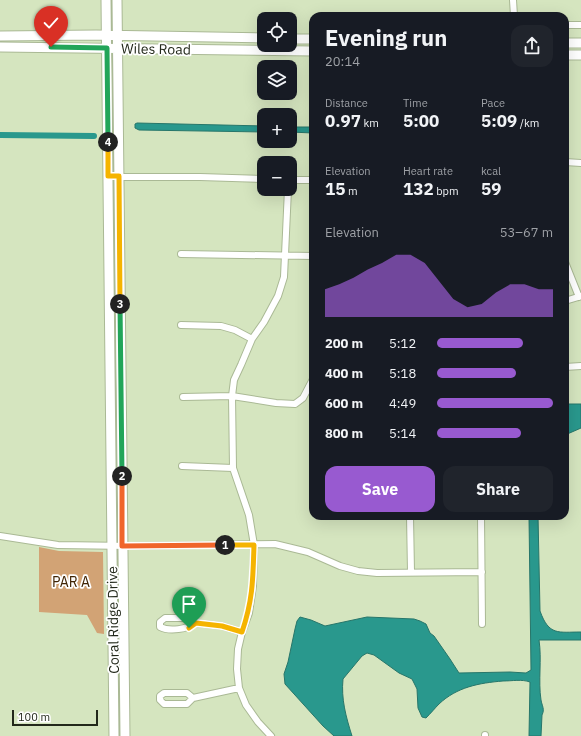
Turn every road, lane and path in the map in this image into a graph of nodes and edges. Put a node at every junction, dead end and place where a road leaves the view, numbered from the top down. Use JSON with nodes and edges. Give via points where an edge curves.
{"nodes":[{"id":1,"x":106,"y":0,"type":"edge"},
{"id":2,"x":117,"y":0,"type":"edge"},
{"id":3,"x":513,"y":0,"type":"edge"},
{"id":4,"x":514,"y":12,"type":"edge"},
{"id":5,"x":569,"y":25,"type":"edge"},
{"id":6,"x":581,"y":26,"type":"edge"},
{"id":7,"x":0,"y":36,"type":"edge"},
{"id":8,"x":106,"y":36,"type":"junction"},
{"id":9,"x":118,"y":36,"type":"junction"},
{"id":10,"x":257,"y":38,"type":"edge"},
{"id":11,"x":297,"y":39,"type":"edge"},
{"id":12,"x":309,"y":39,"type":"edge"},
{"id":13,"x":569,"y":43,"type":"edge"},
{"id":14,"x":581,"y":43,"type":"edge"},
{"id":15,"x":0,"y":47,"type":"edge"},
{"id":16,"x":107,"y":48,"type":"junction"},
{"id":17,"x":118,"y":48,"type":"junction"},
{"id":18,"x":309,"y":51,"type":"edge"},
{"id":19,"x":569,"y":55,"type":"edge"},
{"id":20,"x":581,"y":55,"type":"edge"},
{"id":21,"x":569,"y":162,"type":"edge"},
{"id":22,"x":581,"y":163,"type":"edge"},
{"id":23,"x":108,"y":176,"type":"junction"},
{"id":24,"x":119,"y":176,"type":"junction"},
{"id":25,"x":257,"y":178,"type":"edge"},
{"id":26,"x":297,"y":180,"type":"edge"},
{"id":27,"x":309,"y":180,"type":"edge"},
{"id":28,"x":288,"y":196,"type":"edge"},
{"id":29,"x":181,"y":254,"type":"dead end"},
{"id":30,"x":286,"y":255,"type":"junction"},
{"id":31,"x":309,"y":256,"type":"edge"},
{"id":32,"x":569,"y":271,"type":"edge"},
{"id":33,"x":580,"y":296,"type":"edge"},
{"id":34,"x":569,"y":300,"type":"edge"},
{"id":35,"x":181,"y":325,"type":"dead end"},
{"id":36,"x":252,"y":339,"type":"junction"},
{"id":37,"x":581,"y":366,"type":"edge"},
{"id":38,"x":569,"y":367,"type":"edge"},
{"id":39,"x":309,"y":391,"type":"edge"},
{"id":40,"x":183,"y":396,"type":"dead end"},
{"id":41,"x":232,"y":396,"type":"junction"},
{"id":42,"x":182,"y":466,"type":"dead end"},
{"id":43,"x":233,"y":468,"type":"junction"},
{"id":44,"x":410,"y":520,"type":"edge"},
{"id":45,"x":481,"y":520,"type":"edge"},
{"id":46,"x":0,"y":536,"type":"edge"},
{"id":47,"x":254,"y":545,"type":"junction"},
{"id":48,"x":112,"y":546,"type":"junction"},
{"id":49,"x":122,"y":546,"type":"junction"},
{"id":50,"x":411,"y":572,"type":"junction"},
{"id":51,"x":482,"y":572,"type":"junction"},
{"id":52,"x":196,"y":623,"type":"junction"},
{"id":53,"x":482,"y":624,"type":"dead end"},
{"id":54,"x":242,"y":632,"type":"junction"},
{"id":55,"x":239,"y":688,"type":"junction"},
{"id":56,"x":193,"y":698,"type":"junction"},
{"id":57,"x":114,"y":736,"type":"edge"},
{"id":58,"x":124,"y":736,"type":"edge"},
{"id":59,"x":271,"y":736,"type":"edge"}],
"edges":[{"from":1,"to":8,"type":"main road","name":"Coral Ridge Drive"},
{"from":2,"to":9,"type":"main road","name":"Coral Ridge Drive"},
{"from":3,"to":4,"type":"street"},
{"from":5,"to":6,"type":"street"},
{"from":7,"to":8,"type":"main road","name":"Wiles Road"},
{"from":8,"to":9,"type":"main road","name":"Wiles Road"},
{"from":8,"to":16,"type":"main road","name":"Coral Ridge Drive"},
{"from":9,"to":10,"type":"main road","name":"Wiles Road"},
{"from":9,"to":17,"type":"main road","name":"Coral Ridge Drive"},
{"from":11,"to":12,"type":"main road"},
{"from":13,"to":14,"type":"main road"},
{"from":15,"to":16,"type":"main road","name":"Wiles Road"},
{"from":16,"to":17,"type":"main road","name":"Wiles Road"},
{"from":16,"to":23,"type":"main road","name":"Coral Ridge Drive"},
{"from":17,"to":18,"type":"main road","name":"Wiles Road"},
{"from":17,"to":24,"type":"main road","name":"Coral Ridge Drive"},
{"from":19,"to":20,"type":"main road"},
{"from":21,"to":22,"type":"street"},
{"from":23,"to":24,"type":"street"},
{"from":23,"to":48,"type":"main road","name":"Coral Ridge Drive"},
{"from":24,"to":25,"type":"street"},
{"from":24,"to":49,"type":"main road","name":"Coral Ridge Drive"},
{"from":26,"to":27,"type":"street"},
{"from":28,"to":30,"type":"street"},
{"from":29,"to":30,"type":"street"},
{"from":30,"to":31,"type":"street"},
{"from":30,"to":36,"type":"street","via":[[284,277],[278,296]]},
{"from":32,"to":33,"type":"street"},
{"from":33,"to":34,"type":"street"},
{"from":35,"to":36,"type":"street","via":[[221,326]]},
{"from":36,"to":41,"type":"street","via":[[234,380]]},
{"from":37,"to":38,"type":"street"},
{"from":39,"to":41,"type":"street","via":[[295,404]]},
{"from":40,"to":41,"type":"street"},
{"from":41,"to":43,"type":"street"},
{"from":42,"to":43,"type":"street"},
{"from":43,"to":47,"type":"street","via":[[249,515]]},
{"from":44,"to":50,"type":"street"},
{"from":45,"to":51,"type":"street"},
{"from":46,"to":48,"type":"street","via":[[58,545]]},
{"from":47,"to":49,"type":"street"},
{"from":47,"to":50,"type":"street","via":[[274,544],[296,549],[358,571]]},
{"from":47,"to":54,"type":"street","via":[[253,586],[249,613]]},
{"from":48,"to":49,"type":"street"},
{"from":48,"to":57,"type":"main road","name":"Coral Ridge Drive"},
{"from":49,"to":58,"type":"main road","name":"Coral Ridge Drive"},
{"from":50,"to":51,"type":"street"},
{"from":51,"to":53,"type":"street"},
{"from":52,"to":52,"type":"street","via":[[189,618],[165,618],[160,622],[160,627],[189,628]]},
{"from":52,"to":54,"type":"street","via":[[222,626]]},
{"from":54,"to":55,"type":"street","via":[[238,649]]},
{"from":55,"to":56,"type":"street"},
{"from":55,"to":59,"type":"street","via":[[254,717]]},
{"from":56,"to":56,"type":"street","via":[[187,693],[164,693],[160,696],[164,704],[187,704]]}]}
